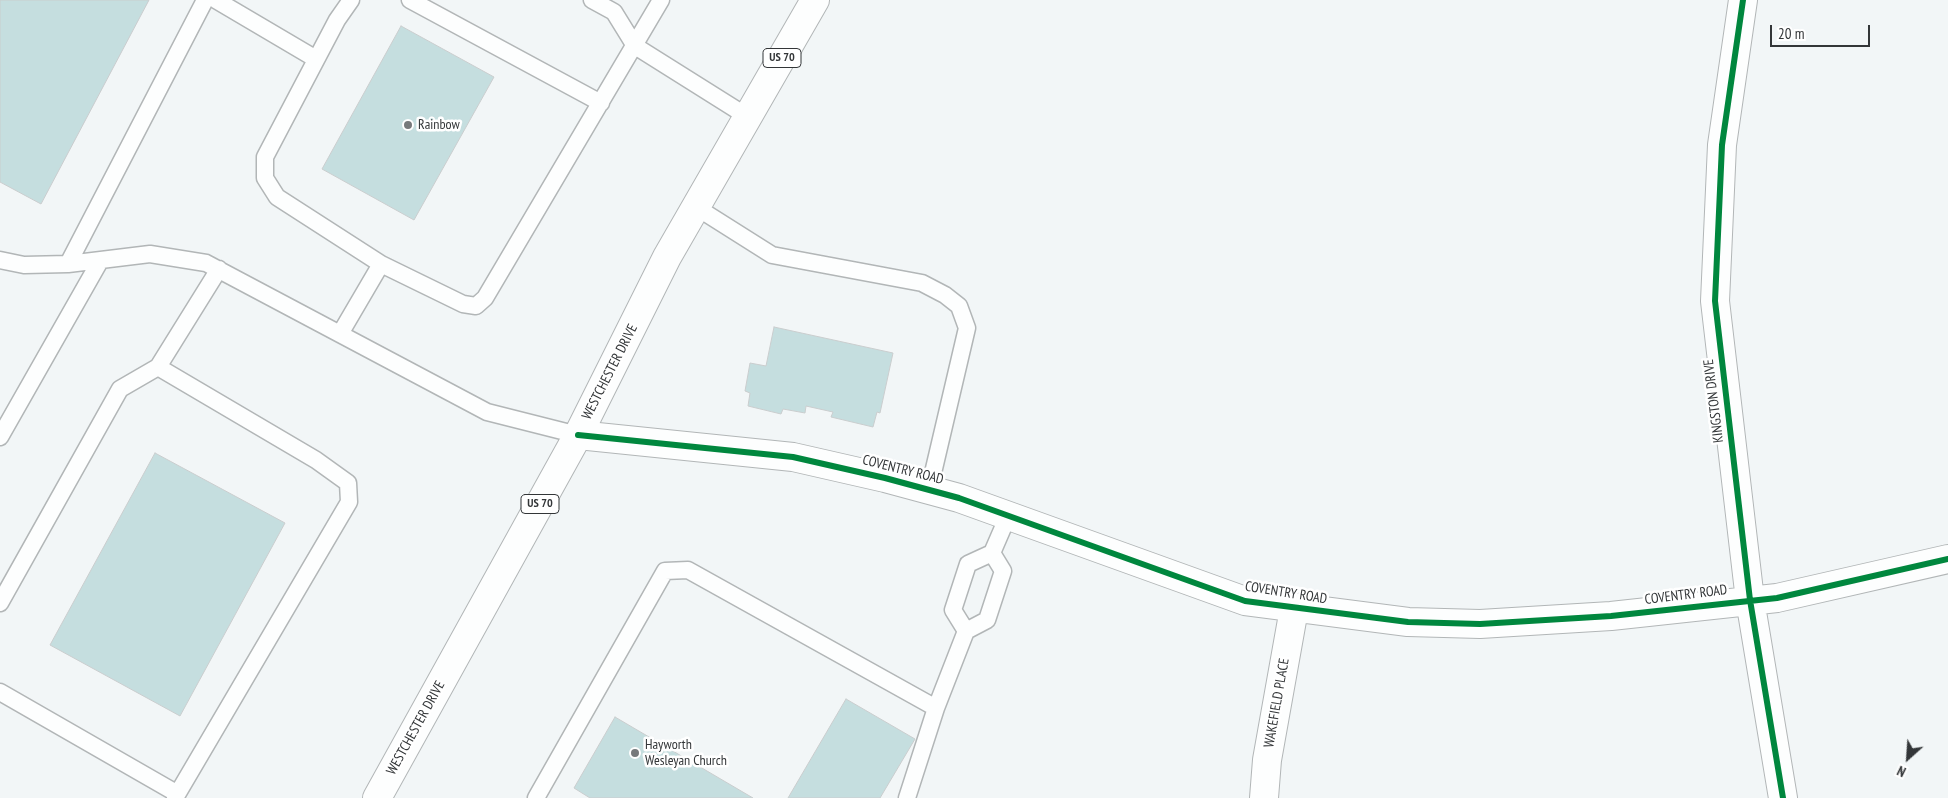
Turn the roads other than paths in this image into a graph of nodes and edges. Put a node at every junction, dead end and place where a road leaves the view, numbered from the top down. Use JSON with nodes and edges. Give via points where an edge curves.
{"nodes":[{"id":1,"x":206,"y":0,"type":"edge"},
{"id":2,"x":216,"y":0,"type":"edge"},
{"id":3,"x":351,"y":0,"type":"edge"},
{"id":4,"x":410,"y":0,"type":"edge"},
{"id":5,"x":592,"y":0,"type":"edge"},
{"id":6,"x":661,"y":0,"type":"edge"},
{"id":7,"x":815,"y":0,"type":"edge"},
{"id":8,"x":1743,"y":0,"type":"edge"},
{"id":9,"x":635,"y":46,"type":"junction"},
{"id":10,"x":316,"y":59,"type":"junction"},
{"id":11,"x":601,"y":103,"type":"junction"},
{"id":12,"x":748,"y":117,"type":"junction"},
{"id":13,"x":696,"y":207,"type":"junction"},
{"id":14,"x":0,"y":260,"type":"edge"},
{"id":15,"x":100,"y":261,"type":"junction"},
{"id":16,"x":68,"y":264,"type":"junction"},
{"id":17,"x":381,"y":264,"type":"junction"},
{"id":18,"x":219,"y":270,"type":"junction"},
{"id":19,"x":340,"y":334,"type":"junction"},
{"id":20,"x":158,"y":367,"type":"junction"},
{"id":21,"x":578,"y":435,"type":"junction"},
{"id":22,"x":0,"y":437,"type":"edge"},
{"id":23,"x":929,"y":490,"type":"junction"},
{"id":24,"x":1008,"y":516,"type":"junction"},
{"id":25,"x":992,"y":553,"type":"junction"},
{"id":26,"x":1948,"y":559,"type":"edge"},
{"id":27,"x":1750,"y":600,"type":"junction"},
{"id":28,"x":0,"y":603,"type":"edge"},
{"id":29,"x":1294,"y":609,"type":"junction"},
{"id":30,"x":966,"y":631,"type":"junction"},
{"id":31,"x":0,"y":692,"type":"edge"},
{"id":32,"x":936,"y":708,"type":"junction"},
{"id":33,"x":176,"y":796,"type":"edge"},
{"id":34,"x":377,"y":798,"type":"edge"},
{"id":35,"x":536,"y":798,"type":"edge"},
{"id":36,"x":906,"y":798,"type":"edge"},
{"id":37,"x":1264,"y":798,"type":"edge"},
{"id":38,"x":1783,"y":798,"type":"edge"}],
"edges":[{"from":1,"to":16,"type":"lane"},
{"from":2,"to":10,"type":"lane"},
{"from":3,"to":10,"type":"lane","via":[[336,20]]},
{"from":4,"to":11,"type":"lane"},
{"from":5,"to":9,"type":"lane","via":[[614,12]]},
{"from":6,"to":9,"type":"lane"},
{"from":7,"to":12,"type":"street","name":"WESTCHESTER DRIVE","number":"US 70"},
{"from":8,"to":27,"type":"street","name":"KINGSTON DRIVE","via":[[1722,145],[1715,301]]},
{"from":9,"to":11,"type":"lane"},
{"from":9,"to":12,"type":"lane"},
{"from":10,"to":17,"type":"lane","via":[[265,157],[265,178],[277,197]]},
{"from":11,"to":17,"type":"lane","via":[[485,298],[476,306],[463,304]]},
{"from":12,"to":13,"type":"street","name":"WESTCHESTER DRIVE","number":"US 70"},
{"from":13,"to":21,"type":"street","name":"WESTCHESTER DRIVE","number":"US 70","via":[[667,257]]},
{"from":13,"to":23,"type":"lane","via":[[772,255],[922,283],[959,306],[967,328]]},
{"from":14,"to":16,"type":"lane","via":[[24,265]]},
{"from":15,"to":16,"type":"lane"},
{"from":15,"to":18,"type":"lane","via":[[150,254],[206,263]]},
{"from":15,"to":22,"type":"lane"},
{"from":17,"to":19,"type":"lane"},
{"from":18,"to":19,"type":"lane"},
{"from":18,"to":20,"type":"lane"},
{"from":19,"to":21,"type":"lane","via":[[487,412]]},
{"from":20,"to":28,"type":"lane","via":[[120,389]]},
{"from":20,"to":33,"type":"lane","via":[[316,460],[348,483],[349,502]]},
{"from":21,"to":23,"type":"street","name":"COVENTRY ROAD","via":[[793,458]]},
{"from":21,"to":34,"type":"street","name":"WESTCHESTER DRIVE","number":"US 70"},
{"from":23,"to":24,"type":"street","name":"COVENTRY ROAD"},
{"from":24,"to":25,"type":"lane"},
{"from":24,"to":29,"type":"street","name":"COVENTRY ROAD","via":[[1245,601]]},
{"from":25,"to":30,"type":"lane","via":[[1003,571],[987,620]]},
{"from":25,"to":30,"type":"lane","via":[[968,564],[953,610]]},
{"from":26,"to":27,"type":"street","name":"COVENTRY ROAD","via":[[1777,598]]},
{"from":27,"to":29,"type":"street","name":"COVENTRY ROAD","via":[[1611,616],[1480,624],[1408,622]]},
{"from":27,"to":38,"type":"street","name":"KINGSTON DRIVE"},
{"from":29,"to":37,"type":"street","name":"WAKEFIELD PLACE","via":[[1267,760]]},
{"from":30,"to":32,"type":"lane"},
{"from":31,"to":33,"type":"lane"},
{"from":32,"to":35,"type":"lane","via":[[688,570],[665,572]]},
{"from":32,"to":36,"type":"lane"}]}
